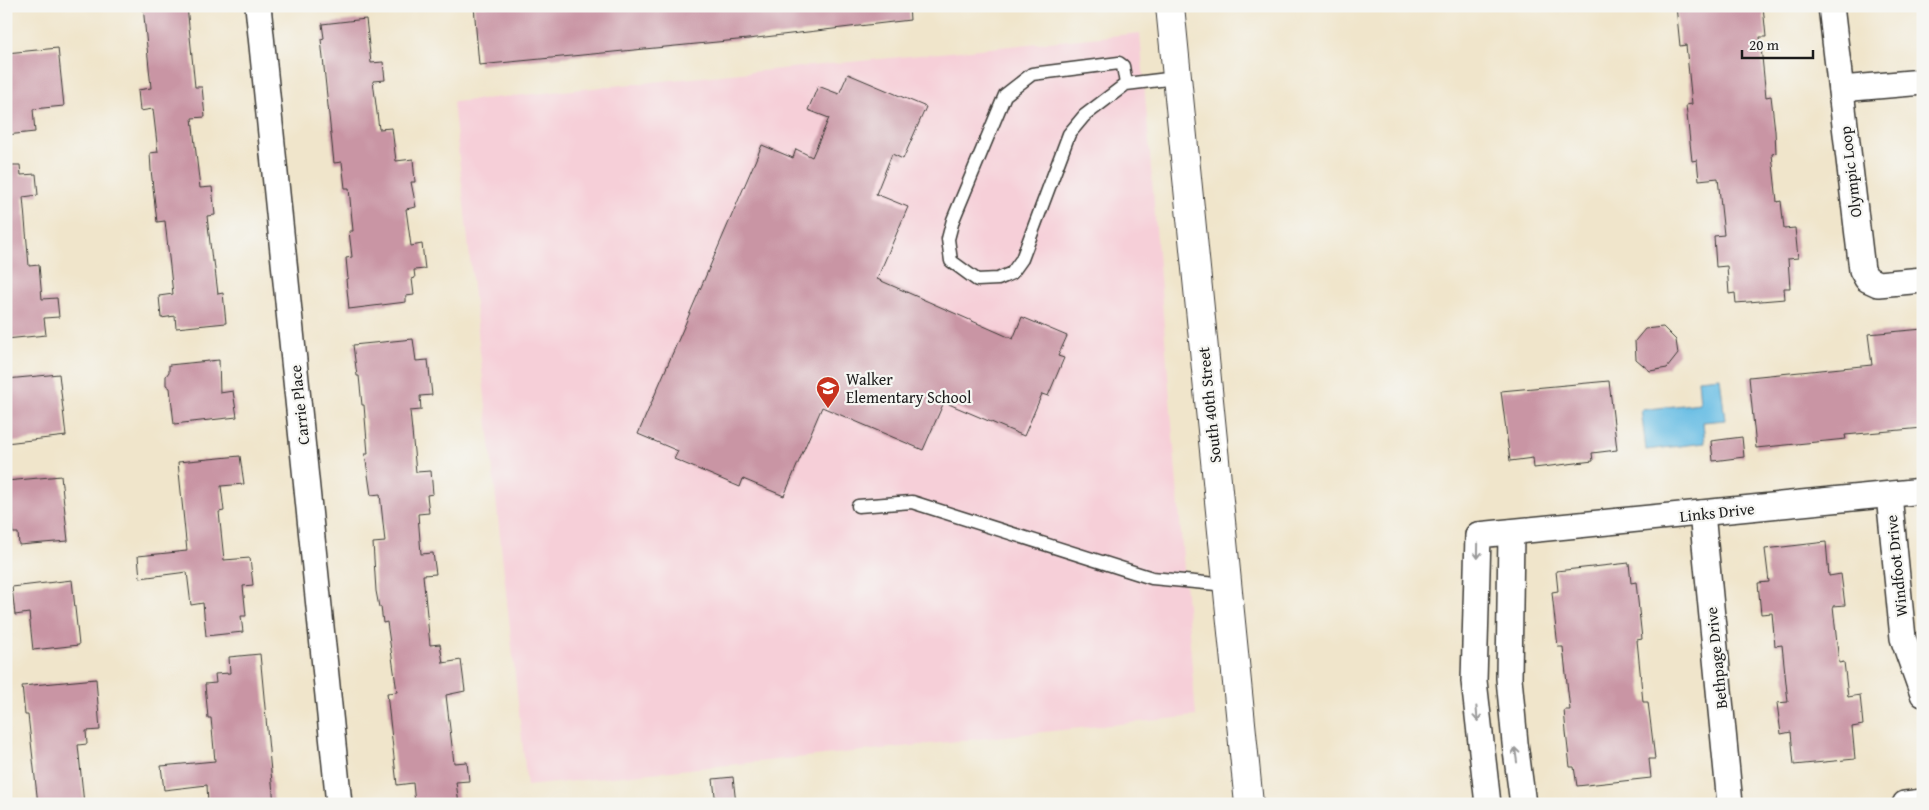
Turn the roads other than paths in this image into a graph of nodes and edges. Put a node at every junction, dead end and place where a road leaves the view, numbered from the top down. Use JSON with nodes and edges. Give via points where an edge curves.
{"nodes":[{"id":1,"x":258,"y":6,"type":"edge"},
{"id":2,"x":1170,"y":6,"type":"edge"},
{"id":3,"x":1831,"y":6,"type":"edge"},
{"id":4,"x":1176,"y":78,"type":"junction"},
{"id":5,"x":1923,"y":82,"type":"edge"},
{"id":6,"x":1126,"y":84,"type":"junction"},
{"id":7,"x":1840,"y":89,"type":"junction"},
{"id":8,"x":1923,"y":280,"type":"edge"},
{"id":9,"x":1923,"y":491,"type":"edge"},
{"id":10,"x":1889,"y":495,"type":"junction"},
{"id":11,"x":858,"y":506,"type":"dead end"},
{"id":12,"x":1702,"y":513,"type":"junction"},
{"id":13,"x":1510,"y":532,"type":"junction"},
{"id":14,"x":1227,"y":585,"type":"junction"},
{"id":15,"x":1923,"y":694,"type":"edge"},
{"id":16,"x":1923,"y":802,"type":"edge"},
{"id":17,"x":339,"y":804,"type":"edge"},
{"id":18,"x":1249,"y":804,"type":"edge"},
{"id":19,"x":1488,"y":804,"type":"edge"},
{"id":20,"x":1523,"y":804,"type":"edge"},
{"id":21,"x":1730,"y":804,"type":"edge"},
{"id":22,"x":1905,"y":804,"type":"edge"}],
"edges":[{"from":1,"to":17,"type":"street","name":"Carrie Place"},
{"from":2,"to":4,"type":"street","name":"South 40th Street"},
{"from":3,"to":7,"type":"street","name":"Olympic Loop"},
{"from":4,"to":6,"type":"lane"},
{"from":4,"to":14,"type":"street","name":"South 40th Street"},
{"from":5,"to":7,"type":"street"},
{"from":6,"to":6,"type":"lane","via":[[1123,66],[1119,63],[1032,74],[1006,95],[953,220],[948,239],[951,261],[977,280],[998,279],[1012,273],[1022,259],[1069,134],[1084,116]]},
{"from":7,"to":8,"type":"street","name":"Olympic Loop","via":[[1862,270],[1868,280],[1878,284]]},
{"from":9,"to":10,"type":"street","name":"Links Drive"},
{"from":10,"to":12,"type":"street","name":"Links Drive"},
{"from":10,"to":15,"type":"street","name":"Windfoot Drive","via":[[1903,638]]},
{"from":11,"to":14,"type":"lane","via":[[912,502],[1152,578]]},
{"from":12,"to":13,"type":"street","name":"Links Drive"},
{"from":12,"to":21,"type":"street","name":"Bethpage Drive"},
{"from":13,"to":19,"type":"street","name":"Links Drive","one_way":true,"via":[[1478,535],[1474,680]]},
{"from":20,"to":13,"type":"street","one_way":true,"via":[[1509,678]]},
{"from":14,"to":18,"type":"street","name":"South 40th Street"},
{"from":16,"to":22,"type":"street"}]}
